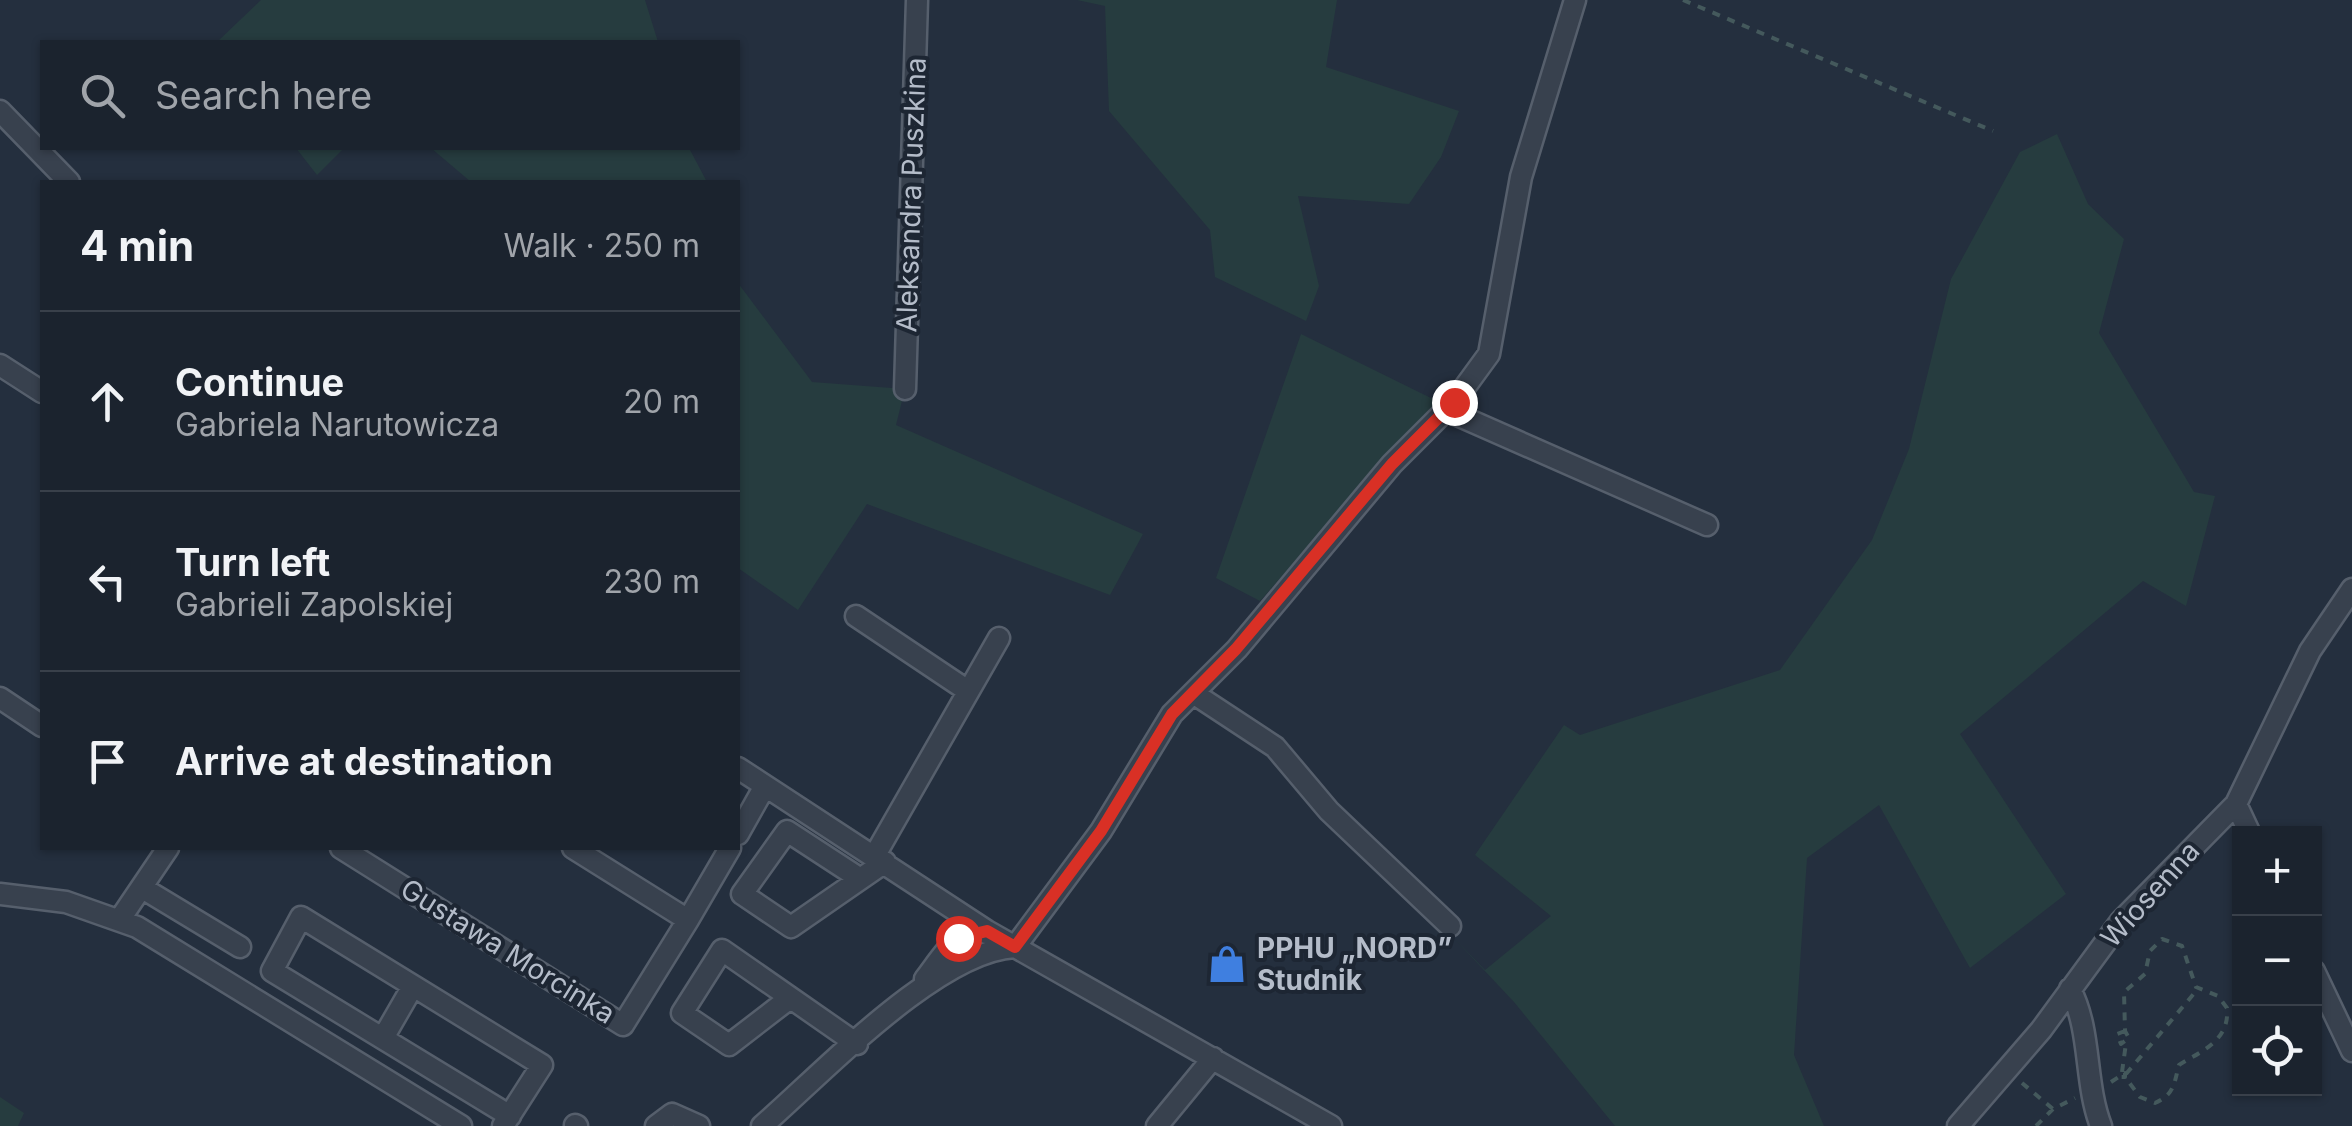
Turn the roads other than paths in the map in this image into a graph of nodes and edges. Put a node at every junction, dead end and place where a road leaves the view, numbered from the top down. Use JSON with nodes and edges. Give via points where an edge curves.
{"nodes":[{"id":1,"x":916,"y":0,"type":"edge"},
{"id":2,"x":1575,"y":0,"type":"edge"},
{"id":3,"x":0,"y":112,"type":"edge"},
{"id":4,"x":66,"y":180,"type":"edge"},
{"id":5,"x":0,"y":365,"type":"edge"},
{"id":6,"x":906,"y":389,"type":"dead end"},
{"id":7,"x":40,"y":391,"type":"edge"},
{"id":8,"x":1446,"y":410,"type":"junction"},
{"id":9,"x":1707,"y":525,"type":"dead end"},
{"id":10,"x":2352,"y":589,"type":"edge"},
{"id":11,"x":856,"y":616,"type":"dead end"},
{"id":12,"x":999,"y":638,"type":"dead end"},
{"id":13,"x":968,"y":692,"type":"junction"},
{"id":14,"x":1192,"y":693,"type":"junction"},
{"id":15,"x":0,"y":698,"type":"edge"},
{"id":16,"x":40,"y":725,"type":"edge"},
{"id":17,"x":740,"y":769,"type":"edge"},
{"id":18,"x":765,"y":786,"type":"junction"},
{"id":19,"x":2236,"y":804,"type":"junction"},
{"id":20,"x":2246,"y":826,"type":"edge"},
{"id":21,"x":740,"y":830,"type":"edge"},
{"id":22,"x":167,"y":850,"type":"edge"},
{"id":23,"x":344,"y":850,"type":"edge"},
{"id":24,"x":576,"y":850,"type":"edge"},
{"id":25,"x":729,"y":850,"type":"edge"},
{"id":26,"x":880,"y":859,"type":"junction"},
{"id":27,"x":859,"y":878,"type":"junction"},
{"id":28,"x":144,"y":888,"type":"junction"},
{"id":29,"x":0,"y":894,"type":"edge"},
{"id":30,"x":949,"y":905,"type":"junction"},
{"id":31,"x":120,"y":919,"type":"junction"},
{"id":32,"x":688,"y":920,"type":"junction"},
{"id":33,"x":1450,"y":926,"type":"dead end"},
{"id":34,"x":987,"y":931,"type":"junction"},
{"id":35,"x":240,"y":947,"type":"dead end"},
{"id":36,"x":948,"y":947,"type":"junction"},
{"id":37,"x":1015,"y":947,"type":"junction"},
{"id":38,"x":973,"y":955,"type":"junction"},
{"id":39,"x":413,"y":986,"type":"junction"},
{"id":40,"x":2322,"y":988,"type":"edge"},
{"id":41,"x":2070,"y":989,"type":"junction"},
{"id":42,"x":912,"y":996,"type":"junction"},
{"id":43,"x":790,"y":998,"type":"junction"},
{"id":44,"x":382,"y":1038,"type":"junction"},
{"id":45,"x":857,"y":1044,"type":"junction"},
{"id":46,"x":2352,"y":1051,"type":"edge"},
{"id":47,"x":1213,"y":1058,"type":"junction"},
{"id":48,"x":507,"y":1121,"type":"edge"},
{"id":49,"x":461,"y":1126,"type":"edge"},
{"id":50,"x":656,"y":1126,"type":"edge"},
{"id":51,"x":698,"y":1126,"type":"edge"},
{"id":52,"x":762,"y":1126,"type":"edge"},
{"id":53,"x":1157,"y":1126,"type":"edge"},
{"id":54,"x":1331,"y":1126,"type":"edge"},
{"id":55,"x":1958,"y":1126,"type":"edge"},
{"id":56,"x":2101,"y":1126,"type":"edge"}],
"edges":[{"from":1,"to":6,"type":"street","name":"Aleksandra Puszkina"},
{"from":2,"to":8,"type":"street","via":[[1521,177],[1489,354]]},
{"from":3,"to":4,"type":"street"},
{"from":5,"to":7,"type":"street"},
{"from":8,"to":9,"type":"street"},
{"from":8,"to":14,"type":"street"},
{"from":10,"to":19,"type":"street","name":"Wiosenna","via":[[2310,651]]},
{"from":11,"to":13,"type":"street"},
{"from":12,"to":13,"type":"street"},
{"from":13,"to":26,"type":"street"},
{"from":14,"to":33,"type":"street","via":[[1276,747],[1329,811]]},
{"from":14,"to":37,"type":"street"},
{"from":15,"to":16,"type":"street"},
{"from":17,"to":18,"type":"street"},
{"from":18,"to":21,"type":"street"},
{"from":18,"to":26,"type":"street"},
{"from":19,"to":20,"type":"street"},
{"from":19,"to":41,"type":"street","name":"Wiosenna","via":[[2121,921]]},
{"from":22,"to":28,"type":"street"},
{"from":23,"to":32,"type":"street","name":"Gustawa Morcinka","via":[[622,1025]]},
{"from":24,"to":32,"type":"street"},
{"from":25,"to":32,"type":"street","name":"Gustawa Morcinka"},
{"from":26,"to":27,"type":"street"},
{"from":26,"to":30,"type":"street"},
{"from":27,"to":27,"type":"street","via":[[791,927],[742,894],[788,831]]},
{"from":28,"to":31,"type":"street"},
{"from":28,"to":35,"type":"street"},
{"from":29,"to":31,"type":"street","via":[[66,902]]},
{"from":30,"to":34,"type":"street"},
{"from":30,"to":36,"type":"street"},
{"from":31,"to":49,"type":"street"},
{"from":34,"to":36,"type":"street","via":[[968,933]]},
{"from":34,"to":37,"type":"street"},
{"from":34,"to":38,"type":"street"},
{"from":36,"to":42,"type":"street"},
{"from":37,"to":38,"type":"street"},
{"from":37,"to":47,"type":"street"},
{"from":38,"to":42,"type":"street"},
{"from":39,"to":44,"type":"street"},
{"from":39,"to":44,"type":"street","via":[[302,917],[272,971]]},
{"from":39,"to":48,"type":"street","via":[[542,1065]]},
{"from":40,"to":46,"type":"street"},
{"from":41,"to":55,"type":"street","name":"Wiosenna","via":[[1994,1090]]},
{"from":41,"to":56,"type":"street","via":[[2080,1008],[2092,1104]]},
{"from":42,"to":45,"type":"street"},
{"from":43,"to":43,"type":"street","via":[[722,950],[682,1012],[729,1045]]},
{"from":43,"to":45,"type":"street"},
{"from":44,"to":48,"type":"street"},
{"from":45,"to":52,"type":"street"},
{"from":47,"to":53,"type":"street"},
{"from":47,"to":54,"type":"street"},
{"from":50,"to":51,"type":"street","via":[[672,1114]]}]}
